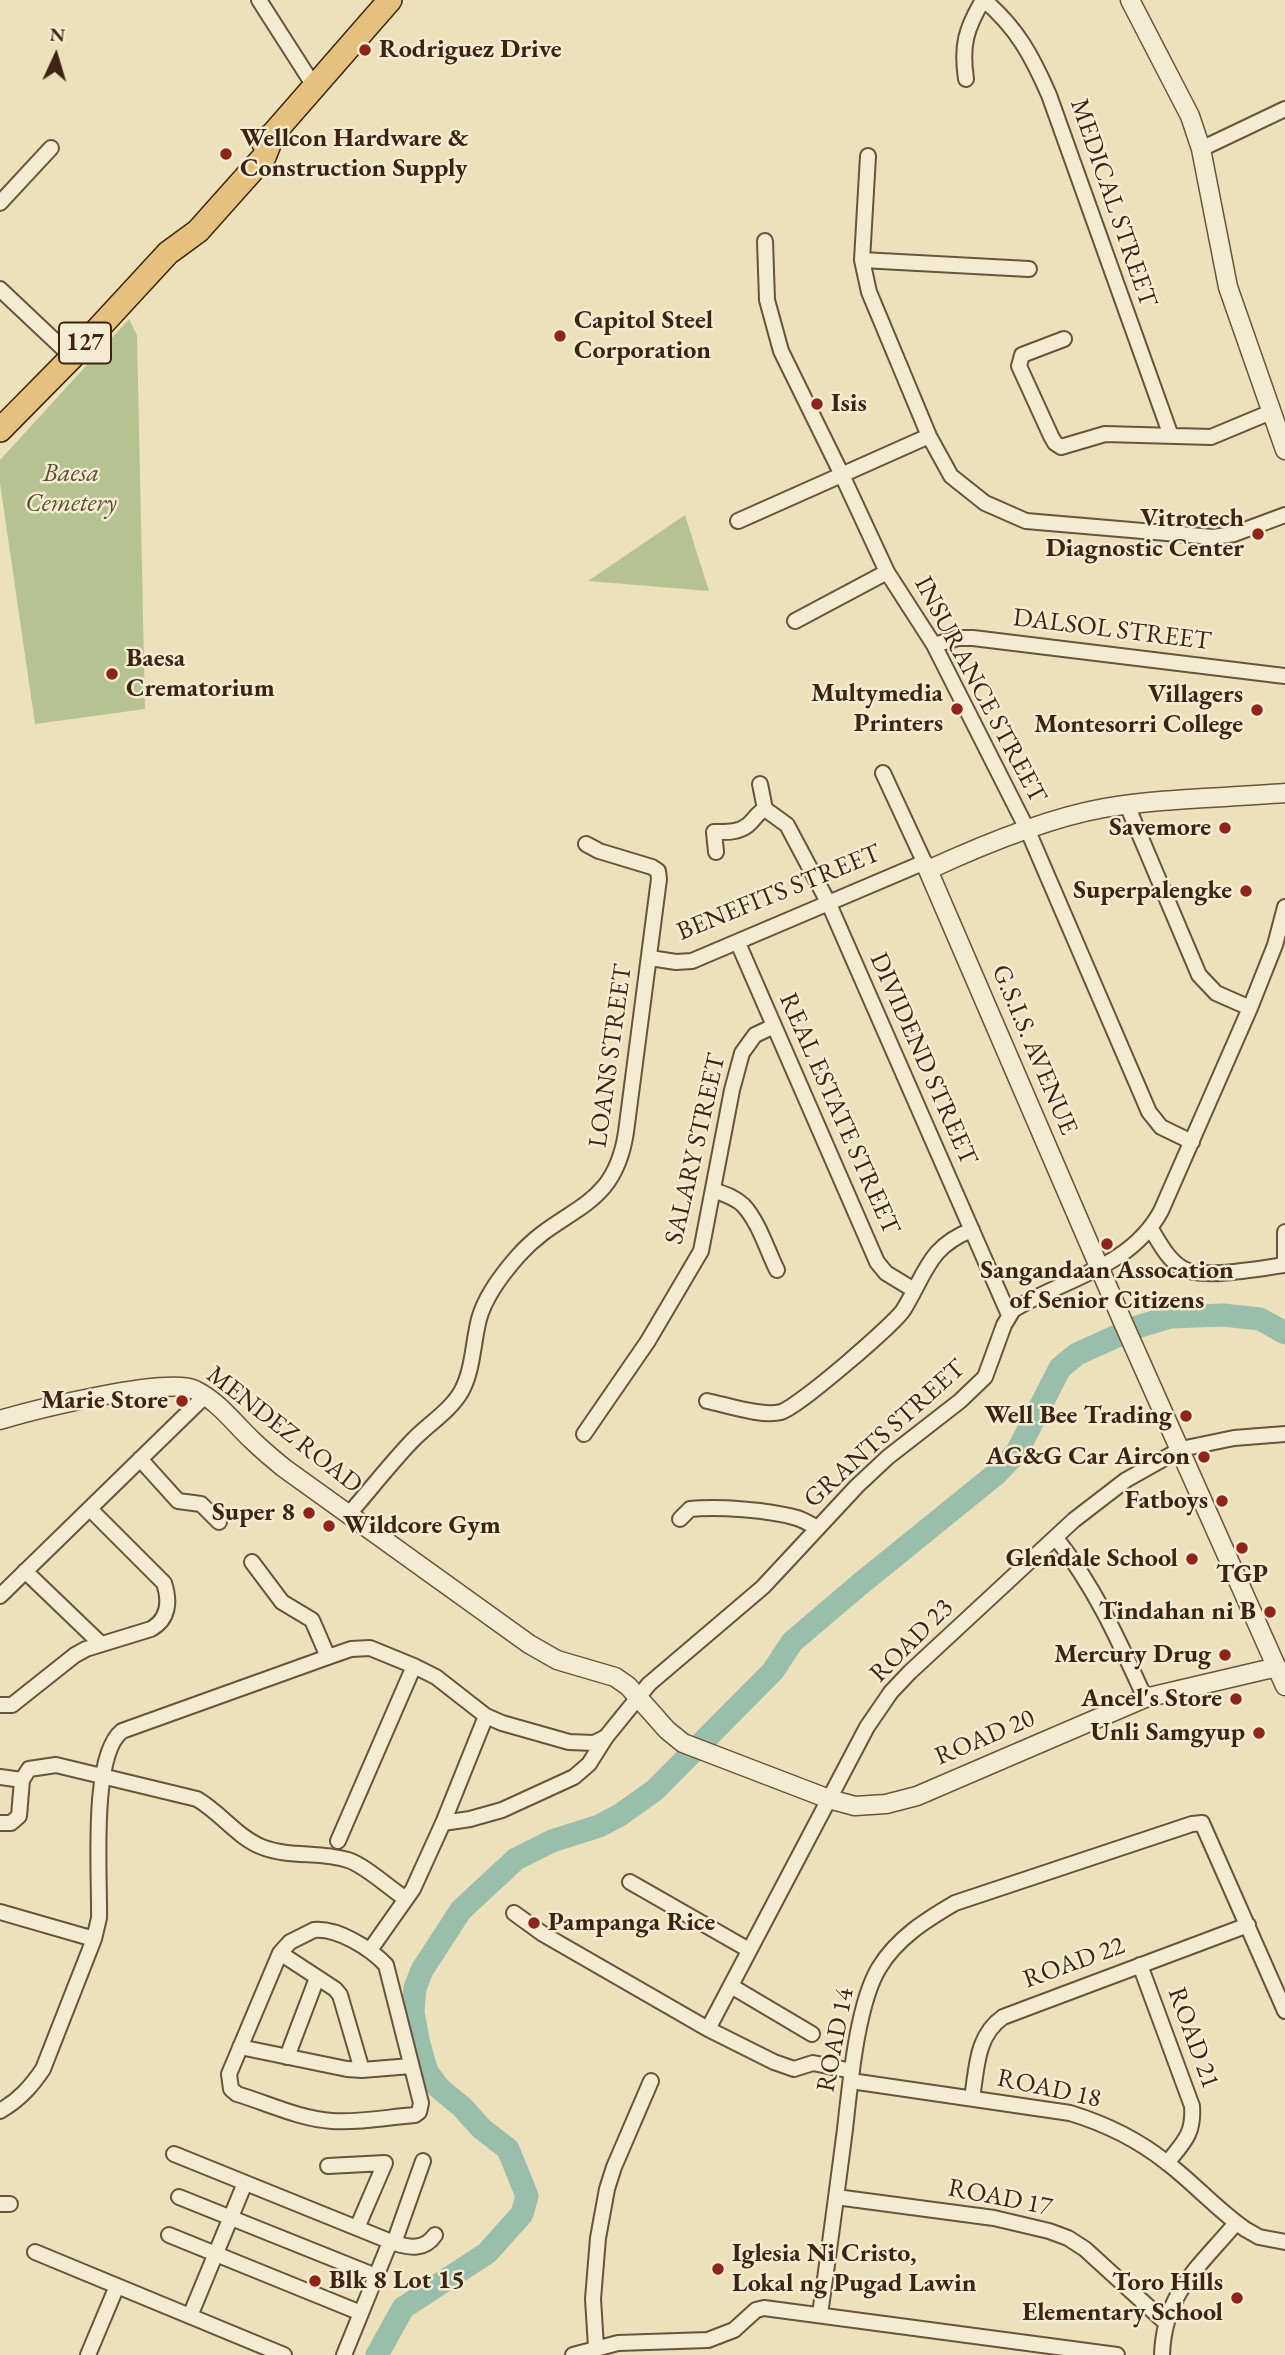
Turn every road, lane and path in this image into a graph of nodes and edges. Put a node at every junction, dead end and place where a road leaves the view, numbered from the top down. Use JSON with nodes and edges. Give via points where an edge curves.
{"nodes":[{"id":1,"x":259,"y":0,"type":"edge"},
{"id":2,"x":390,"y":0,"type":"edge"},
{"id":3,"x":984,"y":0,"type":"edge"},
{"id":4,"x":1130,"y":0,"type":"edge"},
{"id":5,"x":966,"y":79,"type":"dead end"},
{"id":6,"x":314,"y":86,"type":"junction"},
{"id":7,"x":1285,"y":109,"type":"edge"},
{"id":8,"x":51,"y":148,"type":"dead end"},
{"id":9,"x":1201,"y":149,"type":"junction"},
{"id":10,"x":868,"y":156,"type":"dead end"},
{"id":11,"x":0,"y":203,"type":"edge"},
{"id":12,"x":765,"y":241,"type":"dead end"},
{"id":13,"x":862,"y":260,"type":"junction"},
{"id":14,"x":1030,"y":269,"type":"dead end"},
{"id":15,"x":0,"y":289,"type":"edge"},
{"id":16,"x":1064,"y":339,"type":"dead end"},
{"id":17,"x":72,"y":357,"type":"junction"},
{"id":18,"x":1271,"y":412,"type":"junction"},
{"id":19,"x":0,"y":430,"type":"edge"},
{"id":20,"x":929,"y":436,"type":"junction"},
{"id":21,"x":1171,"y":436,"type":"junction"},
{"id":22,"x":1285,"y":450,"type":"edge"},
{"id":23,"x":842,"y":475,"type":"junction"},
{"id":24,"x":1285,"y":515,"type":"edge"},
{"id":25,"x":738,"y":521,"type":"dead end"},
{"id":26,"x":887,"y":572,"type":"junction"},
{"id":27,"x":795,"y":621,"type":"dead end"},
{"id":28,"x":934,"y":645,"type":"junction"},
{"id":29,"x":1285,"y":676,"type":"edge"},
{"id":30,"x":883,"y":773,"type":"dead end"},
{"id":31,"x":760,"y":784,"type":"dead end"},
{"id":32,"x":1285,"y":793,"type":"edge"},
{"id":33,"x":1127,"y":805,"type":"junction"},
{"id":34,"x":765,"y":809,"type":"junction"},
{"id":35,"x":1028,"y":831,"type":"junction"},
{"id":36,"x":586,"y":844,"type":"dead end"},
{"id":37,"x":716,"y":852,"type":"dead end"},
{"id":38,"x":927,"y":866,"type":"junction"},
{"id":39,"x":829,"y":904,"type":"junction"},
{"id":40,"x":1285,"y":907,"type":"edge"},
{"id":41,"x":738,"y":943,"type":"junction"},
{"id":42,"x":650,"y":958,"type":"junction"},
{"id":43,"x":1250,"y":1008,"type":"junction"},
{"id":44,"x":774,"y":1026,"type":"junction"},
{"id":45,"x":1192,"y":1142,"type":"junction"},
{"id":46,"x":713,"y":1190,"type":"junction"},
{"id":47,"x":1151,"y":1229,"type":"junction"},
{"id":48,"x":972,"y":1230,"type":"junction"},
{"id":49,"x":1285,"y":1233,"type":"edge"},
{"id":50,"x":1285,"y":1265,"type":"edge"},
{"id":51,"x":1101,"y":1266,"type":"junction"},
{"id":52,"x":777,"y":1270,"type":"dead end"},
{"id":53,"x":914,"y":1290,"type":"junction"},
{"id":54,"x":1009,"y":1315,"type":"junction"},
{"id":55,"x":205,"y":1396,"type":"junction"},
{"id":56,"x":707,"y":1401,"type":"dead end"},
{"id":57,"x":0,"y":1420,"type":"edge"},
{"id":58,"x":584,"y":1434,"type":"dead end"},
{"id":59,"x":1285,"y":1434,"type":"edge"},
{"id":60,"x":1181,"y":1449,"type":"junction"},
{"id":61,"x":140,"y":1460,"type":"junction"},
{"id":62,"x":90,"y":1509,"type":"junction"},
{"id":63,"x":685,"y":1511,"type":"dead end"},
{"id":64,"x":349,"y":1514,"type":"junction"},
{"id":65,"x":219,"y":1522,"type":"dead end"},
{"id":66,"x":817,"y":1528,"type":"junction"},
{"id":67,"x":1056,"y":1538,"type":"junction"},
{"id":68,"x":252,"y":1562,"type":"dead end"},
{"id":69,"x":25,"y":1572,"type":"junction"},
{"id":70,"x":0,"y":1596,"type":"edge"},
{"id":71,"x":101,"y":1644,"type":"junction"},
{"id":72,"x":328,"y":1657,"type":"junction"},
{"id":73,"x":414,"y":1666,"type":"junction"},
{"id":74,"x":1277,"y":1667,"type":"junction"},
{"id":75,"x":1285,"y":1684,"type":"edge"},
{"id":76,"x":638,"y":1696,"type":"junction"},
{"id":77,"x":1145,"y":1698,"type":"junction"},
{"id":78,"x":0,"y":1705,"type":"edge"},
{"id":79,"x":486,"y":1716,"type":"junction"},
{"id":80,"x":606,"y":1737,"type":"junction"},
{"id":81,"x":569,"y":1742,"type":"junction"},
{"id":82,"x":714,"y":1756,"type":"joint"},
{"id":83,"x":578,"y":1774,"type":"junction"},
{"id":84,"x":0,"y":1777,"type":"edge"},
{"id":85,"x":102,"y":1777,"type":"junction"},
{"id":86,"x":22,"y":1780,"type":"junction"},
{"id":87,"x":829,"y":1799,"type":"junction"},
{"id":88,"x":0,"y":1823,"type":"edge"},
{"id":89,"x":443,"y":1823,"type":"junction"},
{"id":90,"x":338,"y":1841,"type":"dead end"},
{"id":91,"x":630,"y":1882,"type":"dead end"},
{"id":92,"x":406,"y":1899,"type":"junction"},
{"id":93,"x":514,"y":1913,"type":"dead end"},
{"id":94,"x":0,"y":1914,"type":"edge"},
{"id":95,"x":1248,"y":1925,"type":"junction"},
{"id":96,"x":94,"y":1939,"type":"junction"},
{"id":97,"x":370,"y":1950,"type":"junction"},
{"id":98,"x":750,"y":1950,"type":"junction"},
{"id":99,"x":280,"y":1953,"type":"junction"},
{"id":100,"x":1140,"y":1965,"type":"junction"},
{"id":101,"x":317,"y":1978,"type":"junction"},
{"id":102,"x":731,"y":1986,"type":"junction"},
{"id":103,"x":1285,"y":2011,"type":"edge"},
{"id":104,"x":708,"y":2029,"type":"junction"},
{"id":105,"x":812,"y":2034,"type":"dead end"},
{"id":106,"x":240,"y":2048,"type":"junction"},
{"id":107,"x":287,"y":2057,"type":"junction"},
{"id":108,"x":411,"y":2066,"type":"junction"},
{"id":109,"x":362,"y":2070,"type":"junction"},
{"id":110,"x":851,"y":2076,"type":"junction"},
{"id":111,"x":651,"y":2081,"type":"dead end"},
{"id":112,"x":972,"y":2098,"type":"junction"},
{"id":113,"x":0,"y":2111,"type":"edge"},
{"id":114,"x":174,"y":2154,"type":"dead end"},
{"id":115,"x":423,"y":2161,"type":"dead end"},
{"id":116,"x":1167,"y":2163,"type":"junction"},
{"id":117,"x":328,"y":2166,"type":"dead end"},
{"id":118,"x":245,"y":2183,"type":"junction"},
{"id":119,"x":180,"y":2197,"type":"dead end"},
{"id":120,"x":836,"y":2197,"type":"junction"},
{"id":121,"x":231,"y":2217,"type":"junction"},
{"id":122,"x":1236,"y":2223,"type":"junction"},
{"id":123,"x":357,"y":2228,"type":"junction"},
{"id":124,"x":169,"y":2235,"type":"dead end"},
{"id":125,"x":435,"y":2235,"type":"dead end"},
{"id":126,"x":1285,"y":2242,"type":"edge"},
{"id":127,"x":392,"y":2243,"type":"junction"},
{"id":128,"x":35,"y":2252,"type":"dead end"},
{"id":129,"x":216,"y":2254,"type":"junction"},
{"id":130,"x":376,"y":2276,"type":"junction"},
{"id":131,"x":117,"y":2286,"type":"junction"},
{"id":132,"x":361,"y":2313,"type":"junction"},
{"id":133,"x":820,"y":2314,"type":"junction"},
{"id":134,"x":190,"y":2316,"type":"junction"},
{"id":135,"x":1165,"y":2322,"type":"junction"},
{"id":136,"x":596,"y":2347,"type":"junction"},
{"id":137,"x":697,"y":2348,"type":"edge"},
{"id":138,"x":93,"y":2353,"type":"edge"},
{"id":139,"x":284,"y":2355,"type":"edge"},
{"id":140,"x":344,"y":2355,"type":"edge"},
{"id":141,"x":573,"y":2355,"type":"edge"},
{"id":142,"x":1117,"y":2355,"type":"edge"},
{"id":143,"x":1162,"y":2355,"type":"edge"}],
"edges":[{"from":1,"to":6,"type":"street"},
{"from":2,"to":6,"type":"main road","number":"127"},
{"from":3,"to":5,"type":"street","via":[[966,35]]},
{"from":3,"to":21,"type":"street","name":"MEDICAL STREET","via":[[1023,41],[1049,95]]},
{"from":4,"to":9,"type":"street","via":[[1180,94]]},
{"from":6,"to":17,"type":"main road","number":"127","via":[[274,134],[264,157],[198,231],[168,253]]},
{"from":7,"to":9,"type":"street"},
{"from":8,"to":11,"type":"street"},
{"from":9,"to":18,"type":"street","via":[[1228,287]]},
{"from":10,"to":13,"type":"street"},
{"from":12,"to":23,"type":"street","name":"INSURANCE STREET","via":[[767,300],[781,351]]},
{"from":13,"to":14,"type":"street"},
{"from":13,"to":20,"type":"street","via":[[869,292]]},
{"from":15,"to":17,"type":"street"},
{"from":16,"to":21,"type":"street","via":[[1018,360],[1055,443],[1061,447],[1105,434]]},
{"from":17,"to":19,"type":"main road","number":"127"},
{"from":18,"to":21,"type":"street","via":[[1211,437]]},
{"from":18,"to":22,"type":"street"},
{"from":20,"to":23,"type":"street"},
{"from":20,"to":24,"type":"street","via":[[951,475],[966,489],[995,509],[1026,521],[1213,537]]},
{"from":23,"to":25,"type":"street"},
{"from":23,"to":26,"type":"street","name":"INSURANCE STREET"},
{"from":26,"to":27,"type":"street"},
{"from":26,"to":28,"type":"street","name":"INSURANCE STREET"},
{"from":28,"to":29,"type":"street","name":"DALSOL STREET","via":[[973,638]]},
{"from":28,"to":35,"type":"street","name":"INSURANCE STREET"},
{"from":30,"to":38,"type":"street","name":"G.S.I.S. AVENUE"},
{"from":31,"to":34,"type":"street"},
{"from":32,"to":33,"type":"street","name":"BENEFITS STREET"},
{"from":33,"to":35,"type":"street","name":"BENEFITS STREET","via":[[1082,813]]},
{"from":33,"to":43,"type":"street","via":[[1199,975],[1216,993]]},
{"from":34,"to":37,"type":"street","via":[[736,832],[714,832]]},
{"from":34,"to":39,"type":"street","name":"DIVIDEND STREET","via":[[788,824]]},
{"from":35,"to":38,"type":"street","name":"BENEFITS STREET"},
{"from":35,"to":45,"type":"street","name":"INSURANCE STREET","via":[[1149,1112],[1161,1127]]},
{"from":36,"to":42,"type":"street","name":"LOANS STREET","via":[[657,871]]},
{"from":38,"to":39,"type":"street","name":"BENEFITS STREET"},
{"from":38,"to":51,"type":"street","name":"G.S.I.S. AVENUE"},
{"from":39,"to":41,"type":"street","name":"BENEFITS STREET"},
{"from":39,"to":48,"type":"street","name":"DIVIDEND STREET"},
{"from":40,"to":43,"type":"street"},
{"from":41,"to":42,"type":"street","name":"BENEFITS STREET","via":[[687,962]]},
{"from":41,"to":44,"type":"street","name":"REAL ESTATE STREET"},
{"from":42,"to":64,"type":"street","name":"LOANS STREET","via":[[618,1168],[591,1201],[538,1236],[518,1256],[483,1307],[460,1393]]},
{"from":43,"to":45,"type":"street"},
{"from":44,"to":46,"type":"street","name":"SALARY STREET","via":[[755,1035],[742,1053]]},
{"from":44,"to":53,"type":"street","name":"REAL ESTATE STREET","via":[[877,1262]]},
{"from":45,"to":47,"type":"street"},
{"from":46,"to":52,"type":"street","via":[[743,1205]]},
{"from":46,"to":58,"type":"street","name":"SALARY STREET","via":[[701,1251],[648,1341]]},
{"from":47,"to":50,"type":"street","via":[[1169,1256],[1195,1273]]},
{"from":47,"to":51,"type":"street"},
{"from":48,"to":53,"type":"street","via":[[942,1246]]},
{"from":48,"to":54,"type":"street","name":"DIVIDEND STREET"},
{"from":49,"to":50,"type":"street"},
{"from":51,"to":54,"type":"street"},
{"from":51,"to":60,"type":"street","name":"G.S.I.S. AVENUE"},
{"from":53,"to":56,"type":"street","via":[[903,1312],[791,1408],[769,1413]]},
{"from":54,"to":66,"type":"street","name":"GRANTS STREET","via":[[985,1377],[888,1457]]},
{"from":55,"to":57,"type":"street","name":"MENDEZ ROAD","via":[[187,1386],[159,1387]]},
{"from":55,"to":61,"type":"street"},
{"from":55,"to":64,"type":"street","name":"MENDEZ ROAD","via":[[272,1458]]},
{"from":59,"to":60,"type":"street","name":"ROAD 23"},
{"from":60,"to":67,"type":"street","name":"ROAD 23","via":[[1126,1480]]},
{"from":60,"to":74,"type":"street","name":"G.S.I.S. AVENUE"},
{"from":61,"to":62,"type":"street"},
{"from":61,"to":65,"type":"street","via":[[178,1501],[201,1504]]},
{"from":62,"to":69,"type":"street"},
{"from":62,"to":71,"type":"street","via":[[164,1583],[168,1600],[160,1624]]},
{"from":63,"to":66,"type":"street","via":[[724,1509],[789,1516]]},
{"from":64,"to":76,"type":"street","name":"MENDEZ ROAD","via":[[541,1652],[615,1677]]},
{"from":66,"to":76,"type":"street","name":"GRANTS STREET","via":[[763,1587]]},
{"from":67,"to":77,"type":"street","via":[[1099,1600]]},
{"from":67,"to":87,"type":"street","name":"ROAD 23","via":[[891,1692]]},
{"from":68,"to":72,"type":"street","via":[[282,1602],[312,1620]]},
{"from":69,"to":70,"type":"street"},
{"from":69,"to":71,"type":"street"},
{"from":71,"to":78,"type":"street","via":[[65,1662],[12,1705]]},
{"from":72,"to":73,"type":"street","via":[[370,1648]]},
{"from":72,"to":85,"type":"street","via":[[122,1731],[110,1744]]},
{"from":73,"to":79,"type":"street","via":[[436,1677]]},
{"from":73,"to":90,"type":"street"},
{"from":74,"to":75,"type":"street","name":"G.S.I.S. AVENUE"},
{"from":74,"to":77,"type":"street","name":"ROAD 20"},
{"from":76,"to":80,"type":"street","name":"GRANTS STREET"},
{"from":76,"to":82,"type":"street","name":"MENDEZ ROAD","via":[[683,1743]]},
{"from":77,"to":87,"type":"street","name":"ROAD 20","via":[[909,1798],[870,1807]]},
{"from":79,"to":81,"type":"street"},
{"from":79,"to":89,"type":"street"},
{"from":80,"to":81,"type":"street","via":[[594,1743]]},
{"from":80,"to":83,"type":"street","name":"GRANTS STREET"},
{"from":81,"to":83,"type":"street","via":[[579,1762]]},
{"from":82,"to":87,"type":"street","name":"ROAD 20"},
{"from":83,"to":89,"type":"street","via":[[502,1810]]},
{"from":84,"to":86,"type":"street"},
{"from":85,"to":86,"type":"street","via":[[41,1766],[29,1769]]},
{"from":85,"to":92,"type":"street","via":[[197,1800],[262,1847],[355,1862]]},
{"from":85,"to":96,"type":"street","via":[[99,1918]]},
{"from":86,"to":88,"type":"street","via":[[19,1816],[11,1823]]},
{"from":87,"to":98,"type":"street","name":"ROAD 23"},
{"from":89,"to":92,"type":"street"},
{"from":91,"to":98,"type":"street"},
{"from":92,"to":97,"type":"street"},
{"from":93,"to":104,"type":"street","name":"ROAD 18"},
{"from":94,"to":96,"type":"street"},
{"from":95,"to":100,"type":"street","name":"ROAD 22"},
{"from":95,"to":103,"type":"street"},
{"from":95,"to":110,"type":"street","name":"ROAD 14","via":[[1202,1823],[955,1903],[920,1923],[878,1969],[868,1991]]},
{"from":96,"to":113,"type":"street","via":[[43,2069],[14,2103]]},
{"from":97,"to":99,"type":"street","via":[[322,1930],[301,1935]]},
{"from":97,"to":108,"type":"street","via":[[386,1965]]},
{"from":98,"to":102,"type":"street","name":"ROAD 23"},
{"from":99,"to":101,"type":"street"},
{"from":99,"to":106,"type":"street"},
{"from":100,"to":112,"type":"street","name":"ROAD 22","via":[[1015,2011],[993,2024],[981,2044]]},
{"from":100,"to":116,"type":"street","name":"ROAD 21","via":[[1192,2106],[1189,2135]]},
{"from":101,"to":107,"type":"street"},
{"from":101,"to":109,"type":"street","via":[[341,1996]]},
{"from":102,"to":104,"type":"street","name":"ROAD 23"},
{"from":102,"to":105,"type":"street"},
{"from":104,"to":110,"type":"street","name":"ROAD 18","via":[[787,2067],[813,2063]]},
{"from":106,"to":107,"type":"street"},
{"from":106,"to":108,"type":"street","via":[[229,2074],[231,2089],[237,2094],[330,2121],[415,2115],[421,2103]]},
{"from":107,"to":109,"type":"street"},
{"from":108,"to":109,"type":"street"},
{"from":110,"to":112,"type":"street","name":"ROAD 18"},
{"from":110,"to":120,"type":"street","name":"ROAD 14"},
{"from":111,"to":136,"type":"street","via":[[607,2189],[594,2285]]},
{"from":112,"to":116,"type":"street","name":"ROAD 18","via":[[1102,2123]]},
{"from":114,"to":118,"type":"street"},
{"from":115,"to":127,"type":"street"},
{"from":116,"to":122,"type":"street","name":"ROAD 18"},
{"from":117,"to":123,"type":"street","via":[[385,2163]]},
{"from":118,"to":121,"type":"street"},
{"from":118,"to":123,"type":"street"},
{"from":119,"to":121,"type":"street"},
{"from":120,"to":133,"type":"street","name":"ROAD 14"},
{"from":120,"to":135,"type":"street","name":"ROAD 17","via":[[995,2218],[1068,2238]]},
{"from":121,"to":129,"type":"street"},
{"from":121,"to":130,"type":"street"},
{"from":122,"to":126,"type":"street","name":"ROAD 18","via":[[1259,2237]]},
{"from":122,"to":135,"type":"street","via":[[1176,2295]]},
{"from":123,"to":127,"type":"street"},
{"from":124,"to":129,"type":"street"},
{"from":125,"to":127,"type":"street","via":[[424,2246]]},
{"from":127,"to":130,"type":"street"},
{"from":128,"to":131,"type":"street"},
{"from":129,"to":132,"type":"street"},
{"from":129,"to":134,"type":"street"},
{"from":130,"to":132,"type":"street"},
{"from":131,"to":134,"type":"street"},
{"from":131,"to":138,"type":"street"},
{"from":132,"to":140,"type":"street"},
{"from":133,"to":137,"type":"street","via":[[760,2308],[734,2330]]},
{"from":133,"to":142,"type":"street"},
{"from":134,"to":139,"type":"street"},
{"from":135,"to":143,"type":"street"},
{"from":136,"to":137,"type":"street","via":[[640,2341]]},
{"from":136,"to":141,"type":"street"}]}
